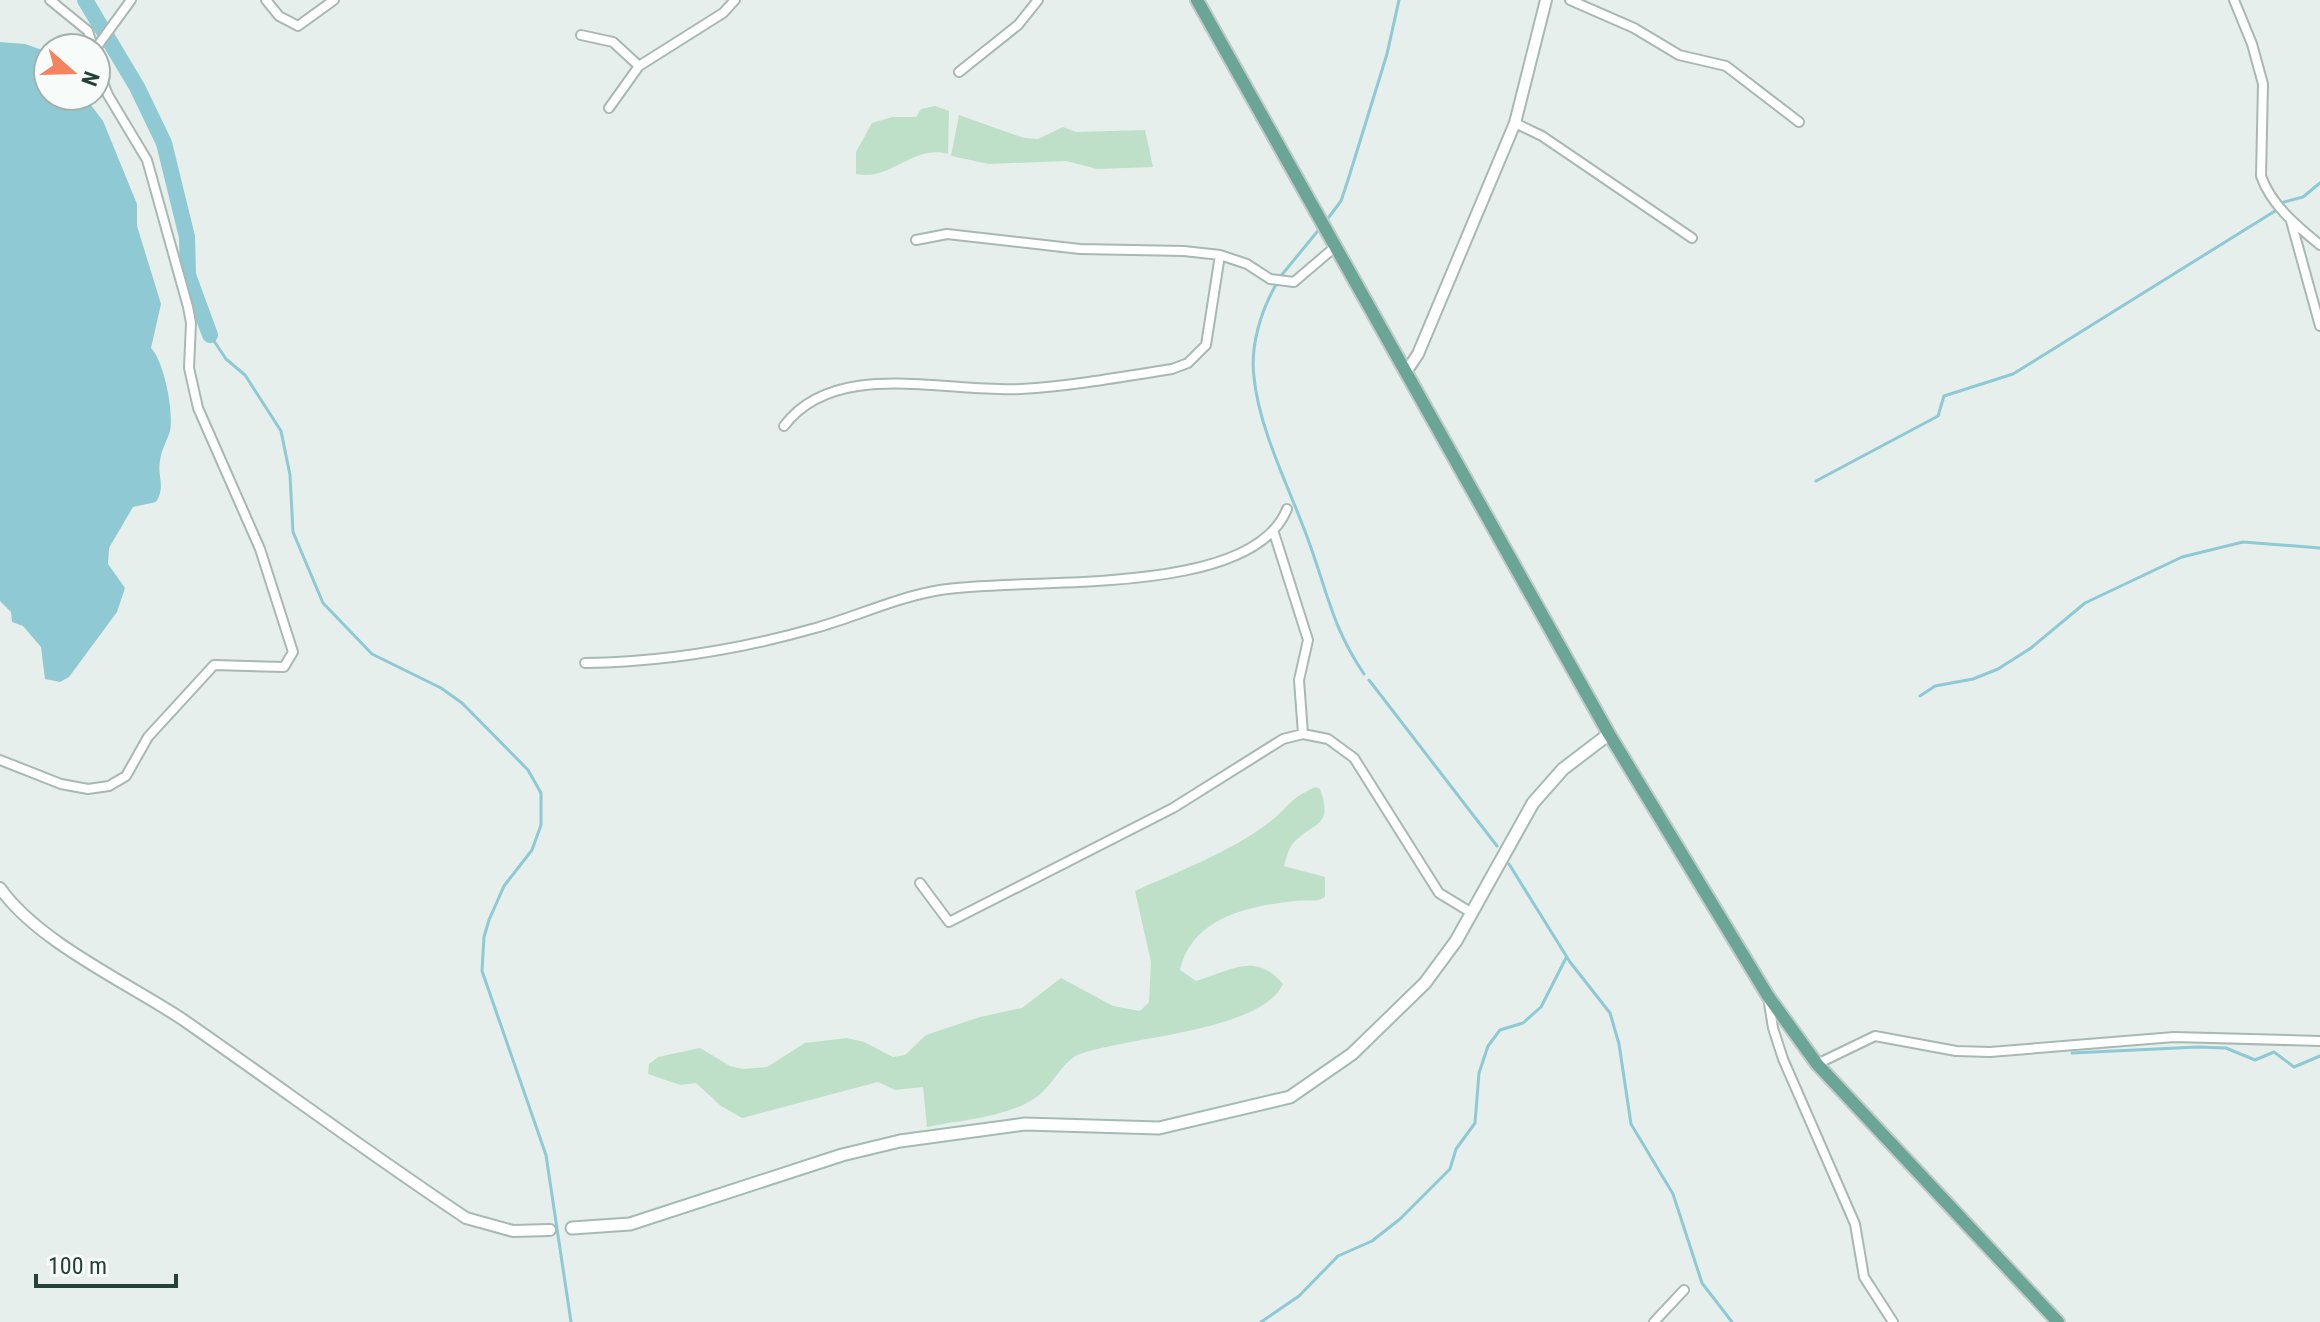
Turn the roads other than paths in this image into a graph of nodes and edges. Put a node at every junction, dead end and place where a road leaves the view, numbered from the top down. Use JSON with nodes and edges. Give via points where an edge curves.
{"nodes":[{"id":1,"x":50,"y":0,"type":"edge"},
{"id":2,"x":131,"y":0,"type":"edge"},
{"id":3,"x":266,"y":0,"type":"edge"},
{"id":4,"x":334,"y":0,"type":"edge"},
{"id":5,"x":735,"y":0,"type":"edge"},
{"id":6,"x":1038,"y":0,"type":"edge"},
{"id":7,"x":1197,"y":0,"type":"edge"},
{"id":8,"x":1546,"y":0,"type":"edge"},
{"id":9,"x":1570,"y":0,"type":"edge"},
{"id":10,"x":2234,"y":0,"type":"edge"},
{"id":11,"x":88,"y":32,"type":"edge"},
{"id":12,"x":106,"y":32,"type":"edge"},
{"id":13,"x":581,"y":35,"type":"dead end"},
{"id":14,"x":639,"y":66,"type":"junction"},
{"id":15,"x":959,"y":72,"type":"dead end"},
{"id":16,"x":112,"y":102,"type":"edge"},
{"id":17,"x":609,"y":108,"type":"dead end"},
{"id":18,"x":1799,"y":122,"type":"dead end"},
{"id":19,"x":1515,"y":123,"type":"junction"},
{"id":20,"x":2291,"y":220,"type":"junction"},
{"id":21,"x":1692,"y":238,"type":"dead end"},
{"id":22,"x":916,"y":240,"type":"dead end"},
{"id":23,"x":1333,"y":242,"type":"junction"},
{"id":24,"x":2320,"y":245,"type":"edge"},
{"id":25,"x":1220,"y":255,"type":"junction"},
{"id":26,"x":2320,"y":326,"type":"edge"},
{"id":27,"x":1406,"y":372,"type":"junction"},
{"id":28,"x":784,"y":426,"type":"dead end"},
{"id":29,"x":1287,"y":509,"type":"dead end"},
{"id":30,"x":1274,"y":533,"type":"junction"},
{"id":31,"x":585,"y":663,"type":"dead end"},
{"id":32,"x":1303,"y":734,"type":"junction"},
{"id":33,"x":1609,"y":734,"type":"junction"},
{"id":34,"x":0,"y":760,"type":"edge"},
{"id":35,"x":920,"y":883,"type":"dead end"},
{"id":36,"x":0,"y":888,"type":"edge"},
{"id":37,"x":1472,"y":913,"type":"junction"},
{"id":38,"x":1768,"y":996,"type":"junction"},
{"id":39,"x":2320,"y":1041,"type":"edge"},
{"id":40,"x":1817,"y":1064,"type":"junction"},
{"id":41,"x":572,"y":1228,"type":"dead end"},
{"id":42,"x":550,"y":1230,"type":"dead end"},
{"id":43,"x":1684,"y":1290,"type":"dead end"},
{"id":44,"x":1654,"y":1322,"type":"edge"},
{"id":45,"x":1893,"y":1322,"type":"edge"},
{"id":46,"x":2058,"y":1322,"type":"edge"}],
"edges":[{"from":1,"to":11,"type":"street"},
{"from":2,"to":12,"type":"street"},
{"from":3,"to":4,"type":"street","via":[[279,16],[298,26]]},
{"from":5,"to":14,"type":"street"},
{"from":6,"to":15,"type":"street","via":[[1018,25]]},
{"from":7,"to":23,"type":"main road"},
{"from":8,"to":19,"type":"street"},
{"from":9,"to":18,"type":"street","via":[[1679,55],[1726,66]]},
{"from":10,"to":20,"type":"street","via":[[2263,84],[2261,176]]},
{"from":13,"to":14,"type":"street","via":[[613,42]]},
{"from":14,"to":17,"type":"street"},
{"from":16,"to":34,"type":"street","via":[[147,160],[188,307],[189,368],[198,408],[260,549],[293,652],[284,667],[214,665],[148,737],[126,776],[109,786],[61,784]]},
{"from":19,"to":21,"type":"street"},
{"from":19,"to":27,"type":"street"},
{"from":20,"to":24,"type":"street"},
{"from":20,"to":26,"type":"street"},
{"from":22,"to":25,"type":"street","via":[[947,234],[1080,249]]},
{"from":23,"to":25,"type":"street","via":[[1299,280],[1270,279]]},
{"from":23,"to":27,"type":"main road"},
{"from":25,"to":28,"type":"street","via":[[1206,345],[1188,363],[1018,389],[839,388],[806,402]]},
{"from":27,"to":33,"type":"main road"},
{"from":29,"to":30,"type":"street"},
{"from":30,"to":31,"type":"street","via":[[1216,562],[1161,575],[944,589],[730,649],[648,661]]},
{"from":30,"to":32,"type":"street","via":[[1308,640],[1299,680]]},
{"from":32,"to":35,"type":"street","via":[[1283,739],[1173,808],[949,922]]},
{"from":32,"to":37,"type":"street","via":[[1328,739],[1354,758],[1439,893]]},
{"from":33,"to":37,"type":"main road","via":[[1563,769],[1533,803]]},
{"from":33,"to":38,"type":"main road"},
{"from":36,"to":42,"type":"street","via":[[56,940],[185,1022],[466,1218],[513,1231]]},
{"from":37,"to":41,"type":"main road","via":[[1442,963],[1389,1021],[1335,1068],[1284,1100],[1159,1128],[1025,1124],[900,1141],[630,1224]]},
{"from":38,"to":40,"type":"main road"},
{"from":38,"to":45,"type":"street","via":[[1783,1059],[1855,1224],[1864,1277]]},
{"from":39,"to":40,"type":"street","via":[[2174,1037],[1990,1052],[1875,1036]]},
{"from":40,"to":46,"type":"main road"},
{"from":43,"to":44,"type":"street"}]}
